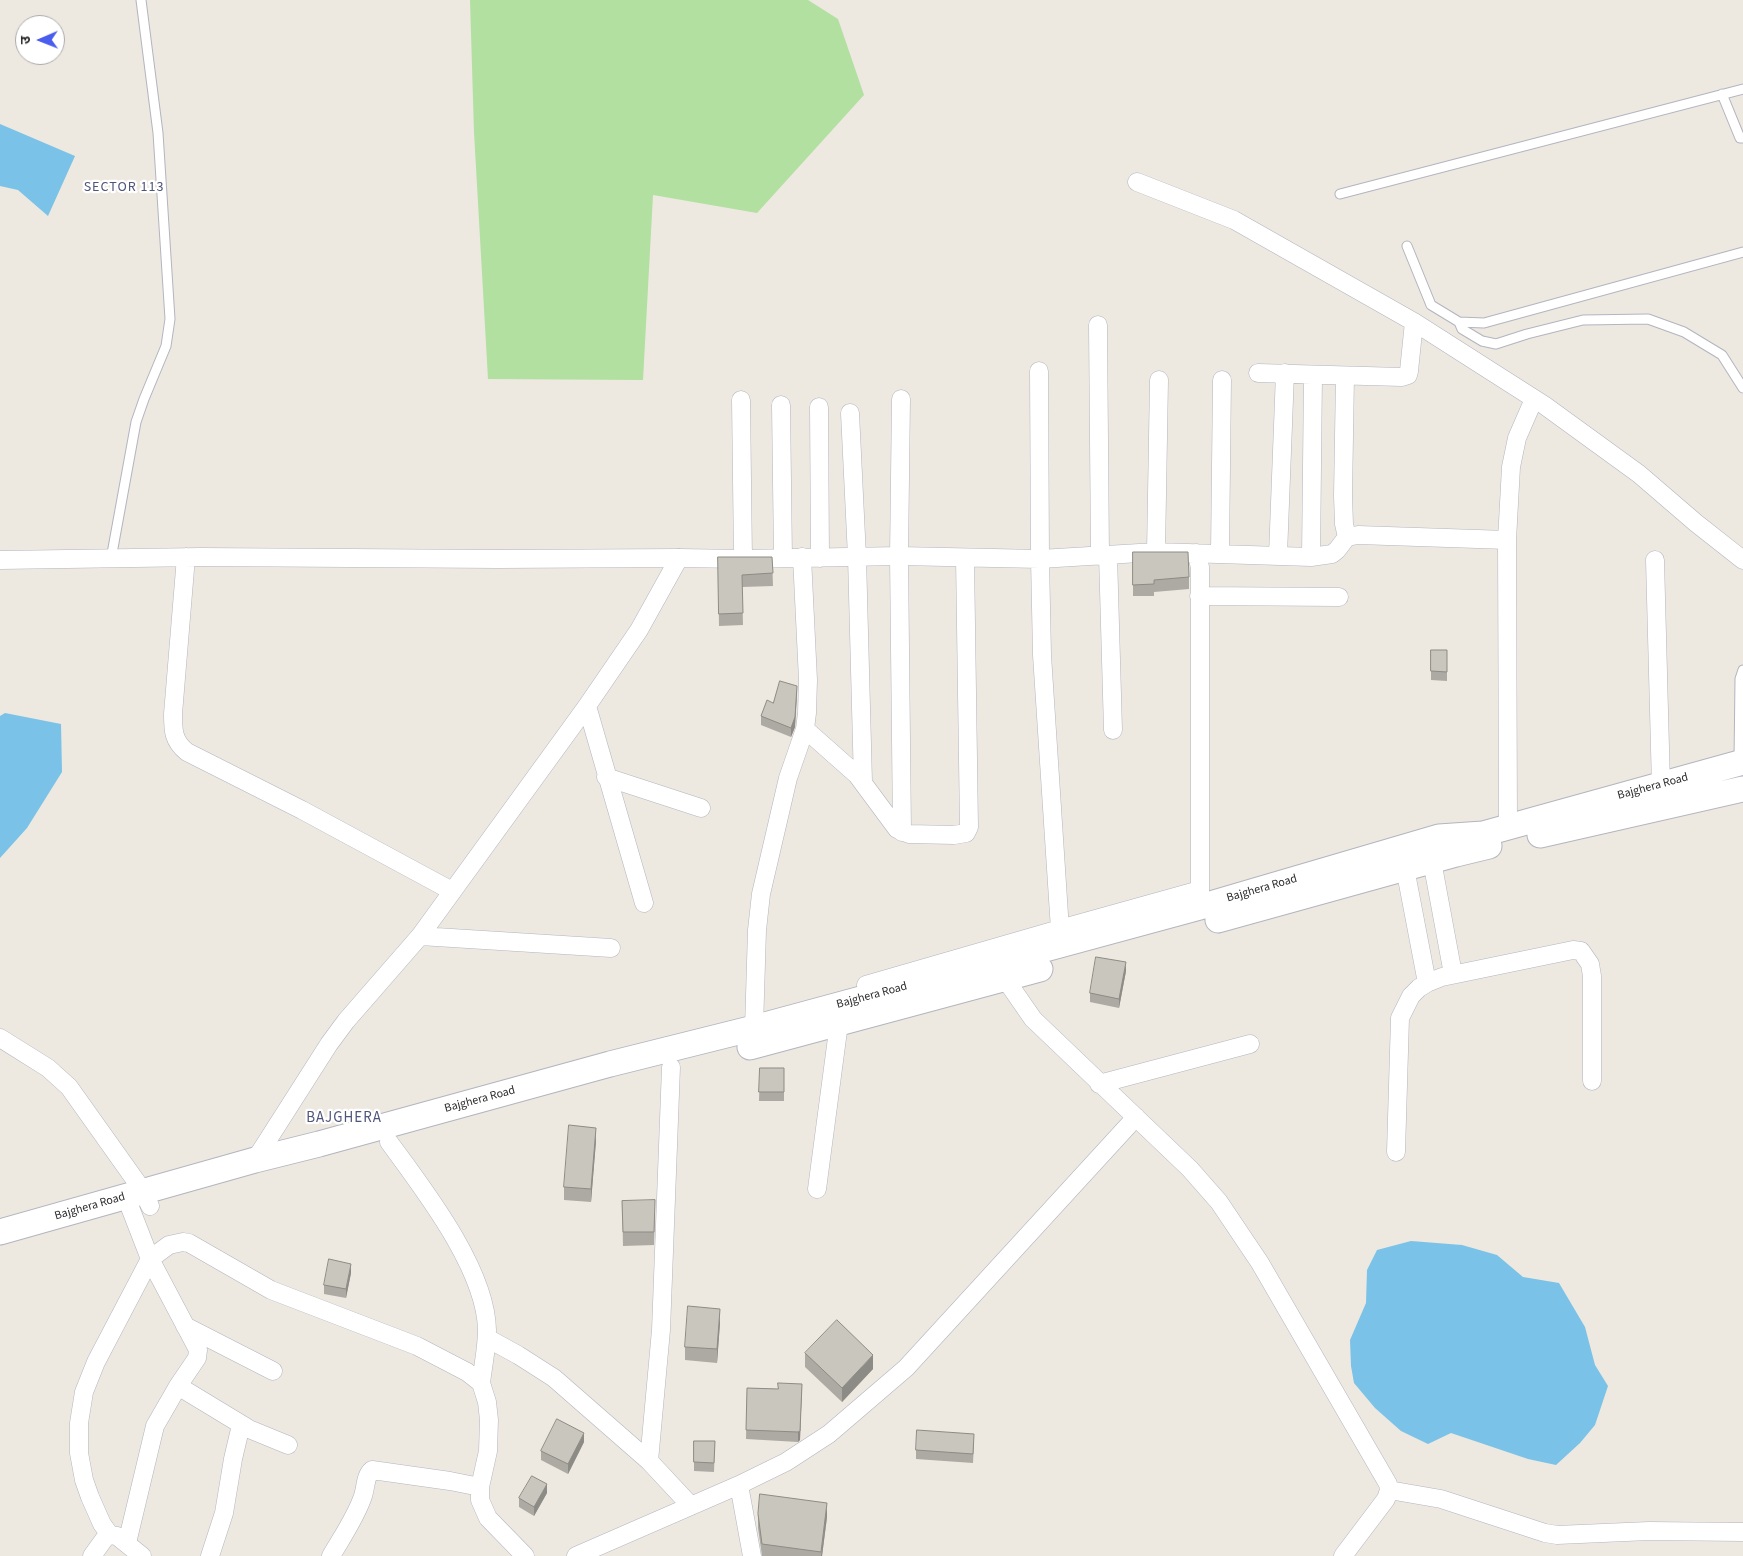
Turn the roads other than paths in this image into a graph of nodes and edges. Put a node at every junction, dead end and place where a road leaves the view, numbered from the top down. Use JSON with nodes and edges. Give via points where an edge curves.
{"nodes":[{"id":1,"x":141,"y":0,"type":"edge"},
{"id":2,"x":1743,"y":89,"type":"edge"},
{"id":3,"x":1722,"y":94,"type":"junction"},
{"id":4,"x":1743,"y":138,"type":"edge"},
{"id":5,"x":1137,"y":182,"type":"dead end"},
{"id":6,"x":1340,"y":194,"type":"dead end"},
{"id":7,"x":1407,"y":246,"type":"dead end"},
{"id":8,"x":1743,"y":252,"type":"edge"},
{"id":9,"x":1414,"y":322,"type":"junction"},
{"id":10,"x":1459,"y":322,"type":"junction"},
{"id":11,"x":1098,"y":325,"type":"dead end"},
{"id":12,"x":1039,"y":371,"type":"dead end"},
{"id":13,"x":1258,"y":372,"type":"dead end"},
{"id":14,"x":1285,"y":373,"type":"junction"},
{"id":15,"x":1313,"y":375,"type":"junction"},
{"id":16,"x":1344,"y":376,"type":"junction"},
{"id":17,"x":1159,"y":380,"type":"dead end"},
{"id":18,"x":1222,"y":380,"type":"dead end"},
{"id":19,"x":1743,"y":388,"type":"edge"},
{"id":20,"x":901,"y":399,"type":"dead end"},
{"id":21,"x":1534,"y":399,"type":"junction"},
{"id":22,"x":741,"y":400,"type":"dead end"},
{"id":23,"x":781,"y":405,"type":"dead end"},
{"id":24,"x":819,"y":407,"type":"dead end"},
{"id":25,"x":850,"y":412,"type":"dead end"},
{"id":26,"x":1346,"y":537,"type":"junction"},
{"id":27,"x":1506,"y":540,"type":"junction"},
{"id":28,"x":1156,"y":552,"type":"junction"},
{"id":29,"x":1196,"y":554,"type":"junction"},
{"id":30,"x":1220,"y":554,"type":"junction"},
{"id":31,"x":1104,"y":555,"type":"junction"},
{"id":32,"x":1278,"y":555,"type":"junction"},
{"id":33,"x":899,"y":556,"type":"junction"},
{"id":34,"x":186,"y":557,"type":"junction"},
{"id":35,"x":857,"y":557,"type":"junction"},
{"id":36,"x":1311,"y":557,"type":"junction"},
{"id":37,"x":679,"y":558,"type":"junction"},
{"id":38,"x":783,"y":558,"type":"junction"},
{"id":39,"x":802,"y":558,"type":"junction"},
{"id":40,"x":820,"y":558,"type":"junction"},
{"id":41,"x":965,"y":558,"type":"junction"},
{"id":42,"x":1040,"y":558,"type":"junction"},
{"id":43,"x":111,"y":559,"type":"junction"},
{"id":44,"x":743,"y":559,"type":"junction"},
{"id":45,"x":0,"y":560,"type":"edge"},
{"id":46,"x":1654,"y":560,"type":"dead end"},
{"id":47,"x":1743,"y":560,"type":"edge"},
{"id":48,"x":1199,"y":596,"type":"junction"},
{"id":49,"x":1339,"y":597,"type":"dead end"},
{"id":50,"x":1743,"y":670,"type":"edge"},
{"id":51,"x":587,"y":706,"type":"junction"},
{"id":52,"x":805,"y":729,"type":"junction"},
{"id":53,"x":1113,"y":730,"type":"dead end"},
{"id":54,"x":1741,"y":763,"type":"edge"},
{"id":55,"x":606,"y":777,"type":"junction"},
{"id":56,"x":863,"y":782,"type":"junction"},
{"id":57,"x":1661,"y":786,"type":"junction"},
{"id":58,"x":1742,"y":789,"type":"edge"},
{"id":59,"x":701,"y":808,"type":"dead end"},
{"id":60,"x":1508,"y":826,"type":"junction"},
{"id":61,"x":902,"y":832,"type":"junction"},
{"id":62,"x":1432,"y":861,"type":"junction"},
{"id":63,"x":1405,"y":868,"type":"junction"},
{"id":64,"x":452,"y":891,"type":"junction"},
{"id":65,"x":1200,"y":899,"type":"junction"},
{"id":66,"x":644,"y":903,"type":"dead end"},
{"id":67,"x":420,"y":936,"type":"junction"},
{"id":68,"x":1060,"y":937,"type":"junction"},
{"id":69,"x":611,"y":948,"type":"dead end"},
{"id":70,"x":1000,"y":971,"type":"junction"},
{"id":71,"x":1453,"y":974,"type":"junction"},
{"id":72,"x":1427,"y":983,"type":"junction"},
{"id":73,"x":755,"y":1022,"type":"junction"},
{"id":74,"x":839,"y":1024,"type":"junction"},
{"id":75,"x":0,"y":1038,"type":"edge"},
{"id":76,"x":1250,"y":1044,"type":"dead end"},
{"id":77,"x":671,"y":1067,"type":"junction"},
{"id":78,"x":1592,"y":1081,"type":"dead end"},
{"id":79,"x":1099,"y":1084,"type":"junction"},
{"id":80,"x":1136,"y":1117,"type":"junction"},
{"id":81,"x":389,"y":1142,"type":"junction"},
{"id":82,"x":1396,"y":1152,"type":"dead end"},
{"id":83,"x":255,"y":1160,"type":"junction"},
{"id":84,"x":817,"y":1189,"type":"dead end"},
{"id":85,"x":138,"y":1201,"type":"junction"},
{"id":86,"x":0,"y":1232,"type":"edge"},
{"id":87,"x":0,"y":1250,"type":"edge"},
{"id":88,"x":150,"y":1259,"type":"junction"},
{"id":89,"x":185,"y":1326,"type":"junction"},
{"id":90,"x":487,"y":1338,"type":"junction"},
{"id":91,"x":273,"y":1371,"type":"dead end"},
{"id":92,"x":481,"y":1383,"type":"junction"},
{"id":93,"x":178,"y":1386,"type":"junction"},
{"id":94,"x":241,"y":1425,"type":"junction"},
{"id":95,"x":288,"y":1445,"type":"dead end"},
{"id":96,"x":649,"y":1461,"type":"junction"},
{"id":97,"x":739,"y":1485,"type":"junction"},
{"id":98,"x":480,"y":1487,"type":"junction"},
{"id":99,"x":1389,"y":1490,"type":"junction"},
{"id":100,"x":691,"y":1506,"type":"junction"},
{"id":101,"x":1743,"y":1532,"type":"edge"},
{"id":102,"x":110,"y":1535,"type":"junction"},
{"id":103,"x":127,"y":1543,"type":"junction"},
{"id":104,"x":92,"y":1556,"type":"edge"},
{"id":105,"x":142,"y":1556,"type":"edge"},
{"id":106,"x":210,"y":1556,"type":"edge"},
{"id":107,"x":331,"y":1556,"type":"edge"},
{"id":108,"x":525,"y":1556,"type":"edge"},
{"id":109,"x":576,"y":1556,"type":"edge"},
{"id":110,"x":752,"y":1556,"type":"edge"},
{"id":111,"x":1343,"y":1556,"type":"edge"}],
"edges":[{"from":1,"to":43,"type":"lane","via":[[158,133],[170,319],[163,353],[136,422]]},
{"from":2,"to":3,"type":"lane"},
{"from":3,"to":4,"type":"lane","via":[[1740,138]]},
{"from":3,"to":6,"type":"lane"},
{"from":5,"to":9,"type":"street","via":[[1234,220]]},
{"from":7,"to":10,"type":"lane","via":[[1431,305]]},
{"from":8,"to":10,"type":"lane","via":[[1484,323]]},
{"from":9,"to":16,"type":"street","via":[[1408,375]]},
{"from":9,"to":21,"type":"street"},
{"from":10,"to":19,"type":"lane","via":[[1462,329],[1482,341],[1496,344],[1583,320],[1648,319],[1684,332],[1722,355]]},
{"from":11,"to":31,"type":"street"},
{"from":12,"to":42,"type":"street"},
{"from":13,"to":14,"type":"street"},
{"from":14,"to":15,"type":"street"},
{"from":14,"to":32,"type":"street"},
{"from":15,"to":16,"type":"street"},
{"from":15,"to":36,"type":"street"},
{"from":16,"to":26,"type":"street"},
{"from":17,"to":28,"type":"street"},
{"from":18,"to":30,"type":"street"},
{"from":20,"to":33,"type":"street"},
{"from":21,"to":27,"type":"street","via":[[1513,452]]},
{"from":21,"to":47,"type":"street","via":[[1639,474]]},
{"from":22,"to":44,"type":"street"},
{"from":23,"to":38,"type":"street"},
{"from":24,"to":40,"type":"street"},
{"from":25,"to":35,"type":"street"},
{"from":26,"to":27,"type":"street"},
{"from":26,"to":36,"type":"street","via":[[1332,554]]},
{"from":27,"to":60,"type":"street"},
{"from":28,"to":29,"type":"street"},
{"from":28,"to":31,"type":"street"},
{"from":29,"to":30,"type":"street"},
{"from":29,"to":48,"type":"street","via":[[1200,567]]},
{"from":30,"to":32,"type":"street"},
{"from":31,"to":42,"type":"street"},
{"from":31,"to":53,"type":"street"},
{"from":32,"to":36,"type":"street"},
{"from":33,"to":35,"type":"street"},
{"from":33,"to":41,"type":"street"},
{"from":33,"to":61,"type":"street"},
{"from":34,"to":37,"type":"street"},
{"from":34,"to":43,"type":"street"},
{"from":34,"to":64,"type":"street","via":[[172,714],[173,734],[180,746]]},
{"from":35,"to":40,"type":"street"},
{"from":35,"to":56,"type":"street"},
{"from":37,"to":44,"type":"street"},
{"from":37,"to":51,"type":"street","via":[[639,630]]},
{"from":38,"to":39,"type":"street"},
{"from":38,"to":44,"type":"street"},
{"from":39,"to":40,"type":"street"},
{"from":39,"to":52,"type":"street","via":[[808,680]]},
{"from":41,"to":42,"type":"street"},
{"from":41,"to":61,"type":"street","via":[[969,827],[961,835]]},
{"from":42,"to":68,"type":"street","via":[[1042,655]]},
{"from":43,"to":45,"type":"street"},
{"from":46,"to":57,"type":"street"},
{"from":48,"to":49,"type":"street"},
{"from":48,"to":65,"type":"street"},
{"from":50,"to":54,"type":"lane","via":[[1740,679]]},
{"from":51,"to":55,"type":"street"},
{"from":51,"to":64,"type":"street"},
{"from":52,"to":56,"type":"street"},
{"from":52,"to":73,"type":"street","via":[[788,778],[761,894]]},
{"from":54,"to":57,"type":"main road","name":"Bajghera Road"},
{"from":54,"to":58,"type":"main road"},
{"from":55,"to":59,"type":"street"},
{"from":55,"to":66,"type":"street"},
{"from":56,"to":61,"type":"street","via":[[892,824]]},
{"from":57,"to":60,"type":"main road","name":"Bajghera Road"},
{"from":58,"to":62,"type":"main road","name":"Bajghera Road"},
{"from":60,"to":65,"type":"main road","name":"Bajghera Road","via":[[1483,834],[1439,837]]},
{"from":62,"to":63,"type":"main road","name":"Bajghera Road"},
{"from":62,"to":71,"type":"street"},
{"from":63,"to":70,"type":"main road","name":"Bajghera Road"},
{"from":63,"to":72,"type":"street"},
{"from":64,"to":67,"type":"street"},
{"from":65,"to":68,"type":"main road","name":"Bajghera Road"},
{"from":67,"to":69,"type":"street"},
{"from":67,"to":83,"type":"street","via":[[329,1044]]},
{"from":68,"to":70,"type":"main road","name":"Bajghera Road"},
{"from":68,"to":73,"type":"street"},
{"from":70,"to":73,"type":"main road","name":"Bajghera Road"},
{"from":70,"to":74,"type":"main road","name":"Bajghera Road"},
{"from":70,"to":79,"type":"street","via":[[1033,1019]]},
{"from":71,"to":72,"type":"street"},
{"from":71,"to":78,"type":"street","via":[[1581,951],[1590,964],[1592,976]]},
{"from":72,"to":82,"type":"street","via":[[1410,996],[1400,1018]]},
{"from":73,"to":83,"type":"main road","name":"Bajghera Road"},
{"from":74,"to":77,"type":"main road","name":"Bajghera Road"},
{"from":74,"to":84,"type":"street"},
{"from":75,"to":85,"type":"street","via":[[48,1068],[69,1087]]},
{"from":76,"to":79,"type":"street"},
{"from":77,"to":81,"type":"main road","name":"Bajghera Road"},
{"from":77,"to":96,"type":"street","via":[[661,1330]]},
{"from":79,"to":80,"type":"street"},
{"from":80,"to":97,"type":"street","via":[[906,1368],[829,1434],[786,1462]]},
{"from":80,"to":99,"type":"street","via":[[1219,1202],[1260,1263]]},
{"from":81,"to":85,"type":"main road","name":"Bajghera Road"},
{"from":81,"to":90,"type":"street","via":[[424,1190],[468,1264],[486,1319]]},
{"from":83,"to":85,"type":"main road","name":"Bajghera Road"},
{"from":85,"to":86,"type":"main road","name":"Bajghera Road"},
{"from":85,"to":87,"type":"main road","name":"Bajghera Road"},
{"from":85,"to":88,"type":"street"},
{"from":88,"to":89,"type":"street"},
{"from":88,"to":92,"type":"street","via":[[169,1245],[189,1243],[271,1290],[417,1346],[467,1372]]},
{"from":88,"to":102,"type":"street","via":[[87,1380],[78,1423],[84,1480],[102,1524]]},
{"from":89,"to":91,"type":"street"},
{"from":89,"to":93,"type":"street","via":[[198,1356]]},
{"from":90,"to":92,"type":"street"},
{"from":90,"to":96,"type":"street","via":[[554,1378]]},
{"from":92,"to":98,"type":"street","via":[[489,1420],[488,1451]]},
{"from":93,"to":94,"type":"street"},
{"from":93,"to":103,"type":"street","via":[[153,1432]]},
{"from":94,"to":95,"type":"street"},
{"from":94,"to":106,"type":"street","via":[[224,1513]]},
{"from":96,"to":100,"type":"street"},
{"from":97,"to":100,"type":"street"},
{"from":97,"to":110,"type":"street"},
{"from":98,"to":107,"type":"street","via":[[372,1470],[357,1510]]},
{"from":98,"to":108,"type":"street","via":[[480,1500],[488,1518]]},
{"from":99,"to":101,"type":"street","via":[[1441,1499],[1557,1535],[1649,1531]]},
{"from":99,"to":111,"type":"street","via":[[1386,1499]]},
{"from":100,"to":109,"type":"street"},
{"from":102,"to":103,"type":"street"},
{"from":102,"to":104,"type":"street"},
{"from":103,"to":105,"type":"street"}]}
